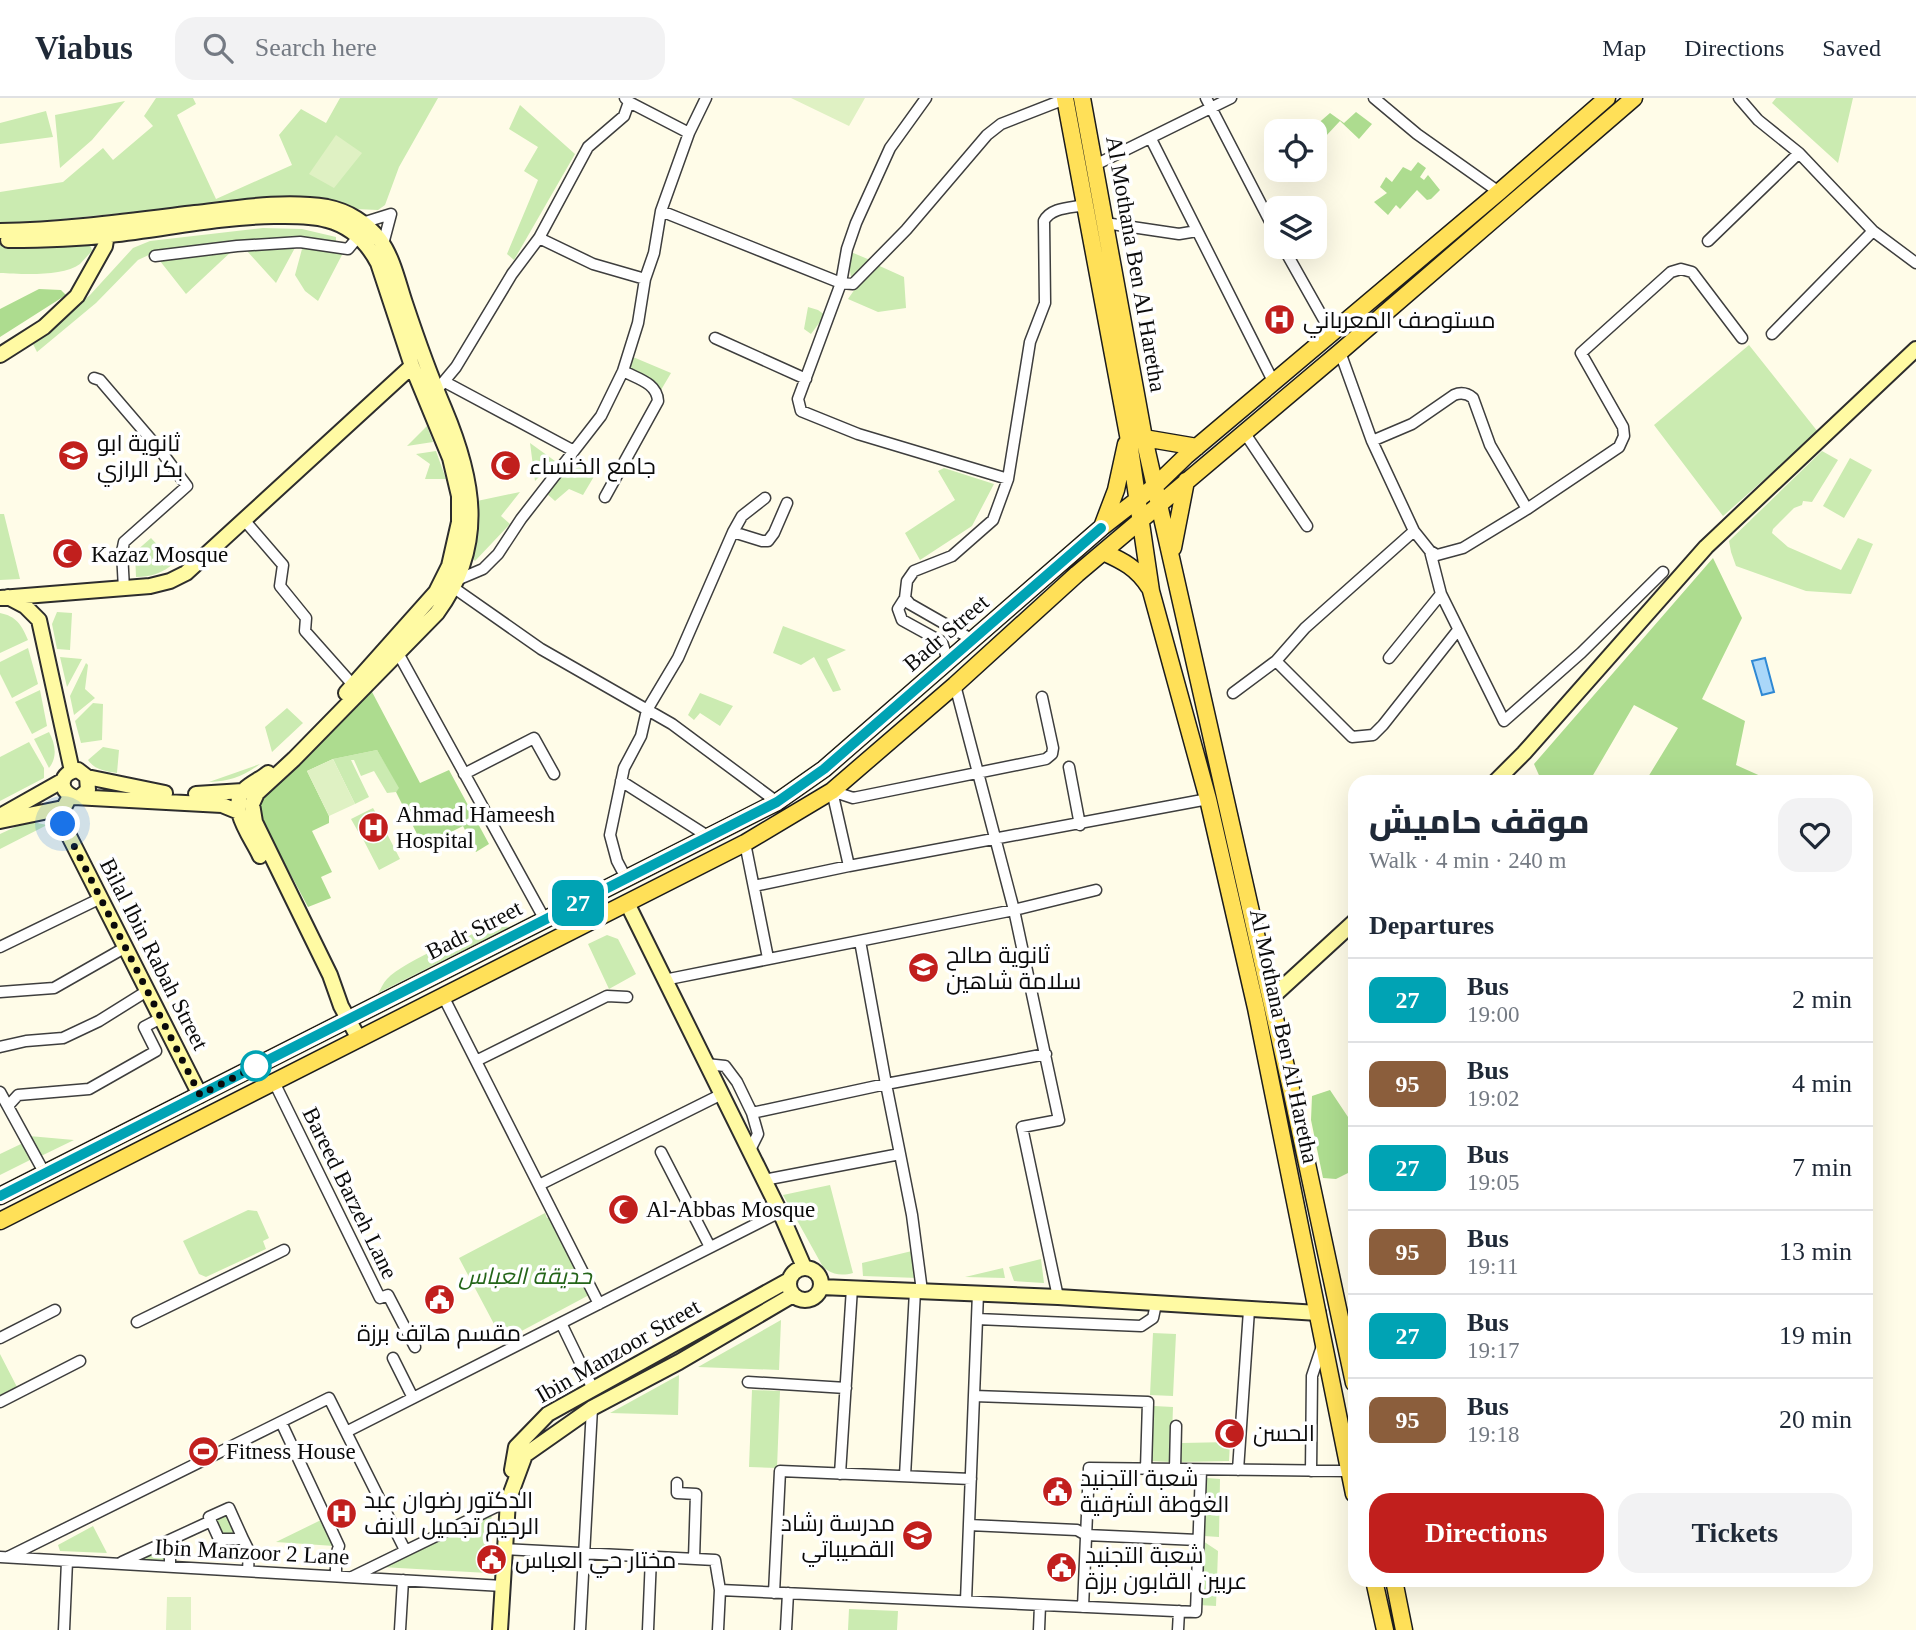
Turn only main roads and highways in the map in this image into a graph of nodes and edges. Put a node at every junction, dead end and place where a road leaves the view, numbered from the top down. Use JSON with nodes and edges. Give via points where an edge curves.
{"nodes":[{"id":1,"x":1082,"y":98,"type":"edge"},
{"id":2,"x":1607,"y":98,"type":"edge"},
{"id":3,"x":1634,"y":98,"type":"edge"},
{"id":4,"x":1065,"y":99,"type":"edge"},
{"id":5,"x":108,"y":229,"type":"junction"},
{"id":6,"x":0,"y":231,"type":"edge"},
{"id":7,"x":0,"y":240,"type":"edge"},
{"id":8,"x":1332,"y":334,"type":"junction"},
{"id":9,"x":1916,"y":349,"type":"edge"},
{"id":10,"x":1339,"y":352,"type":"junction"},
{"id":11,"x":0,"y":355,"type":"edge"},
{"id":12,"x":419,"y":365,"type":"junction"},
{"id":13,"x":1136,"y":436,"type":"junction"},
{"id":14,"x":1197,"y":447,"type":"junction"},
{"id":15,"x":1186,"y":481,"type":"junction"},
{"id":16,"x":1155,"y":486,"type":"junction"},
{"id":17,"x":1138,"y":499,"type":"junction"},
{"id":18,"x":1160,"y":504,"type":"junction"},
{"id":19,"x":1140,"y":520,"type":"junction"},
{"id":20,"x":1101,"y":528,"type":"junction"},
{"id":21,"x":1102,"y":551,"type":"junction"},
{"id":22,"x":1066,"y":560,"type":"junction"},
{"id":23,"x":1171,"y":561,"type":"junction"},
{"id":24,"x":1077,"y":574,"type":"junction"},
{"id":25,"x":1151,"y":591,"type":"junction"},
{"id":26,"x":60,"y":593,"type":"junction"},
{"id":27,"x":4,"y":597,"type":"edge"},
{"id":28,"x":39,"y":620,"type":"junction"},
{"id":29,"x":1502,"y":775,"type":"edge"},
{"id":30,"x":67,"y":776,"type":"junction"},
{"id":31,"x":87,"y":777,"type":"junction"},
{"id":32,"x":71,"y":800,"type":"junction"},
{"id":33,"x":247,"y":803,"type":"junction"},
{"id":34,"x":0,"y":819,"type":"edge"},
{"id":35,"x":627,"y":903,"type":"junction"},
{"id":36,"x":1348,"y":928,"type":"edge"},
{"id":37,"x":1270,"y":999,"type":"junction"},
{"id":38,"x":345,"y":1013,"type":"junction"},
{"id":39,"x":359,"y":1039,"type":"junction"},
{"id":40,"x":200,"y":1095,"type":"junction"},
{"id":41,"x":0,"y":1196,"type":"edge"},
{"id":42,"x":0,"y":1221,"type":"edge"},
{"id":43,"x":804,"y":1267,"type":"junction"},
{"id":44,"x":789,"y":1280,"type":"junction"},
{"id":45,"x":821,"y":1287,"type":"junction"},
{"id":46,"x":793,"y":1295,"type":"junction"},
{"id":47,"x":1318,"y":1313,"type":"junction"},
{"id":48,"x":1348,"y":1356,"type":"edge"},
{"id":49,"x":1348,"y":1466,"type":"edge"},
{"id":50,"x":510,"y":1497,"type":"junction"},
{"id":51,"x":1376,"y":1587,"type":"edge"},
{"id":52,"x":1395,"y":1587,"type":"edge"},
{"id":53,"x":500,"y":1630,"type":"edge"},
{"id":54,"x":1385,"y":1630,"type":"edge"},
{"id":55,"x":1404,"y":1630,"type":"edge"}],
"edges":[{"from":1,"to":13,"type":"main road","name":"Al Mothana Ben Al Haretha"},
{"from":2,"to":8,"type":"main road","name":"Badr Street"},
{"from":3,"to":10,"type":"main road","name":"Badr Street"},
{"from":4,"to":13,"type":"main road"},
{"from":5,"to":6,"type":"main road"},
{"from":5,"to":7,"type":"main road"},
{"from":5,"to":11,"type":"main road","via":[[95,265],[69,306]]},
{"from":5,"to":12,"type":"main road","via":[[260,216],[326,219],[357,230],[390,257]]},
{"from":8,"to":10,"type":"main road"},
{"from":8,"to":14,"type":"main road","name":"Badr Street"},
{"from":9,"to":29,"type":"main road","via":[[1693,560]]},
{"from":10,"to":15,"type":"main road","name":"Badr Street"},
{"from":12,"to":26,"type":"main road","via":[[186,573],[160,584]]},
{"from":12,"to":33,"type":"main road","via":[[458,496],[457,535],[449,566],[436,592],[267,773]]},
{"from":12,"to":33,"type":"main road","via":[[441,386],[470,489],[468,536],[455,584],[438,613]]},
{"from":13,"to":14,"type":"main road"},
{"from":13,"to":16,"type":"main road","name":"Al Mothana Ben Al Haretha"},
{"from":13,"to":17,"type":"main road","name":"Al Mothana Ben Al Haretha"},
{"from":13,"to":20,"type":"main road"},
{"from":14,"to":16,"type":"main road","name":"Badr Street"},
{"from":15,"to":18,"type":"main road","name":"Badr Street"},
{"from":15,"to":23,"type":"main road"},
{"from":16,"to":17,"type":"main road","name":"Badr Street"},
{"from":16,"to":18,"type":"main road","name":"Al Mothana Ben Al Haretha"},
{"from":17,"to":19,"type":"main road","name":"Al Mothana Ben Al Haretha"},
{"from":17,"to":20,"type":"main road","name":"Badr Street"},
{"from":18,"to":19,"type":"main road","name":"Badr Street"},
{"from":18,"to":23,"type":"main road","name":"Al Mothana Ben Al Haretha"},
{"from":19,"to":21,"type":"main road","name":"Badr Street"},
{"from":19,"to":25,"type":"main road","name":"Al Mothana Ben Al Haretha"},
{"from":20,"to":22,"type":"main road","name":"Badr Street"},
{"from":21,"to":24,"type":"main road","name":"Badr Street"},
{"from":21,"to":25,"type":"main road","via":[[1136,569]]},
{"from":22,"to":24,"type":"main road"},
{"from":22,"to":38,"type":"main road","name":"Badr Street","via":[[824,769],[777,802],[545,920]]},
{"from":23,"to":37,"type":"main road","name":"Al Mothana Ben Al Haretha"},
{"from":24,"to":35,"type":"main road","name":"Badr Street","via":[[832,791],[746,843]]},
{"from":25,"to":47,"type":"main road","name":"Al Mothana Ben Al Haretha","via":[[1208,799]]},
{"from":26,"to":27,"type":"main road"},
{"from":26,"to":28,"type":"main road","via":[[47,604]]},
{"from":27,"to":28,"type":"main road","via":[[25,606]]},
{"from":28,"to":30,"type":"main road"},
{"from":30,"to":31,"type":"main road","via":[[78,770]]},
{"from":30,"to":32,"type":"main road","name":"Bilal Ibin Rabah Street","via":[[63,790]]},
{"from":30,"to":34,"type":"main road"},
{"from":31,"to":32,"type":"main road","via":[[89,786]]},
{"from":31,"to":33,"type":"main road","via":[[162,793],[211,794]]},
{"from":32,"to":33,"type":"main road"},
{"from":32,"to":34,"type":"main road"},
{"from":32,"to":40,"type":"main road","name":"Bilal Ibin Rabah Street","via":[[61,813],[63,824]]},
{"from":33,"to":38,"type":"main road"},
{"from":35,"to":39,"type":"main road","name":"Badr Street"},
{"from":35,"to":43,"type":"main road"},
{"from":36,"to":37,"type":"main road"},
{"from":37,"to":48,"type":"main road","name":"Al Mothana Ben Al Haretha"},
{"from":38,"to":39,"type":"main road"},
{"from":38,"to":40,"type":"main road","name":"Badr Street"},
{"from":39,"to":42,"type":"main road","name":"Badr Street"},
{"from":40,"to":41,"type":"main road","name":"Badr Street"},
{"from":43,"to":44,"type":"main road","via":[[794,1271]]},
{"from":43,"to":45,"type":"main road","via":[[817,1273]]},
{"from":44,"to":46,"type":"main road"},
{"from":44,"to":50,"type":"main road","name":"Ibin Manzoor Street","via":[[548,1414],[516,1447]]},
{"from":45,"to":46,"type":"main road","via":[[807,1300]]},
{"from":45,"to":47,"type":"main road"},
{"from":46,"to":50,"type":"main road","name":"Ibin Manzoor Street","via":[[592,1408],[525,1455]]},
{"from":47,"to":49,"type":"main road","name":"Al Mothana Ben Al Haretha"},
{"from":50,"to":53,"type":"main road","name":"Ibin Manzoor Street"},
{"from":51,"to":54,"type":"main road"},
{"from":52,"to":55,"type":"main road"}]}
